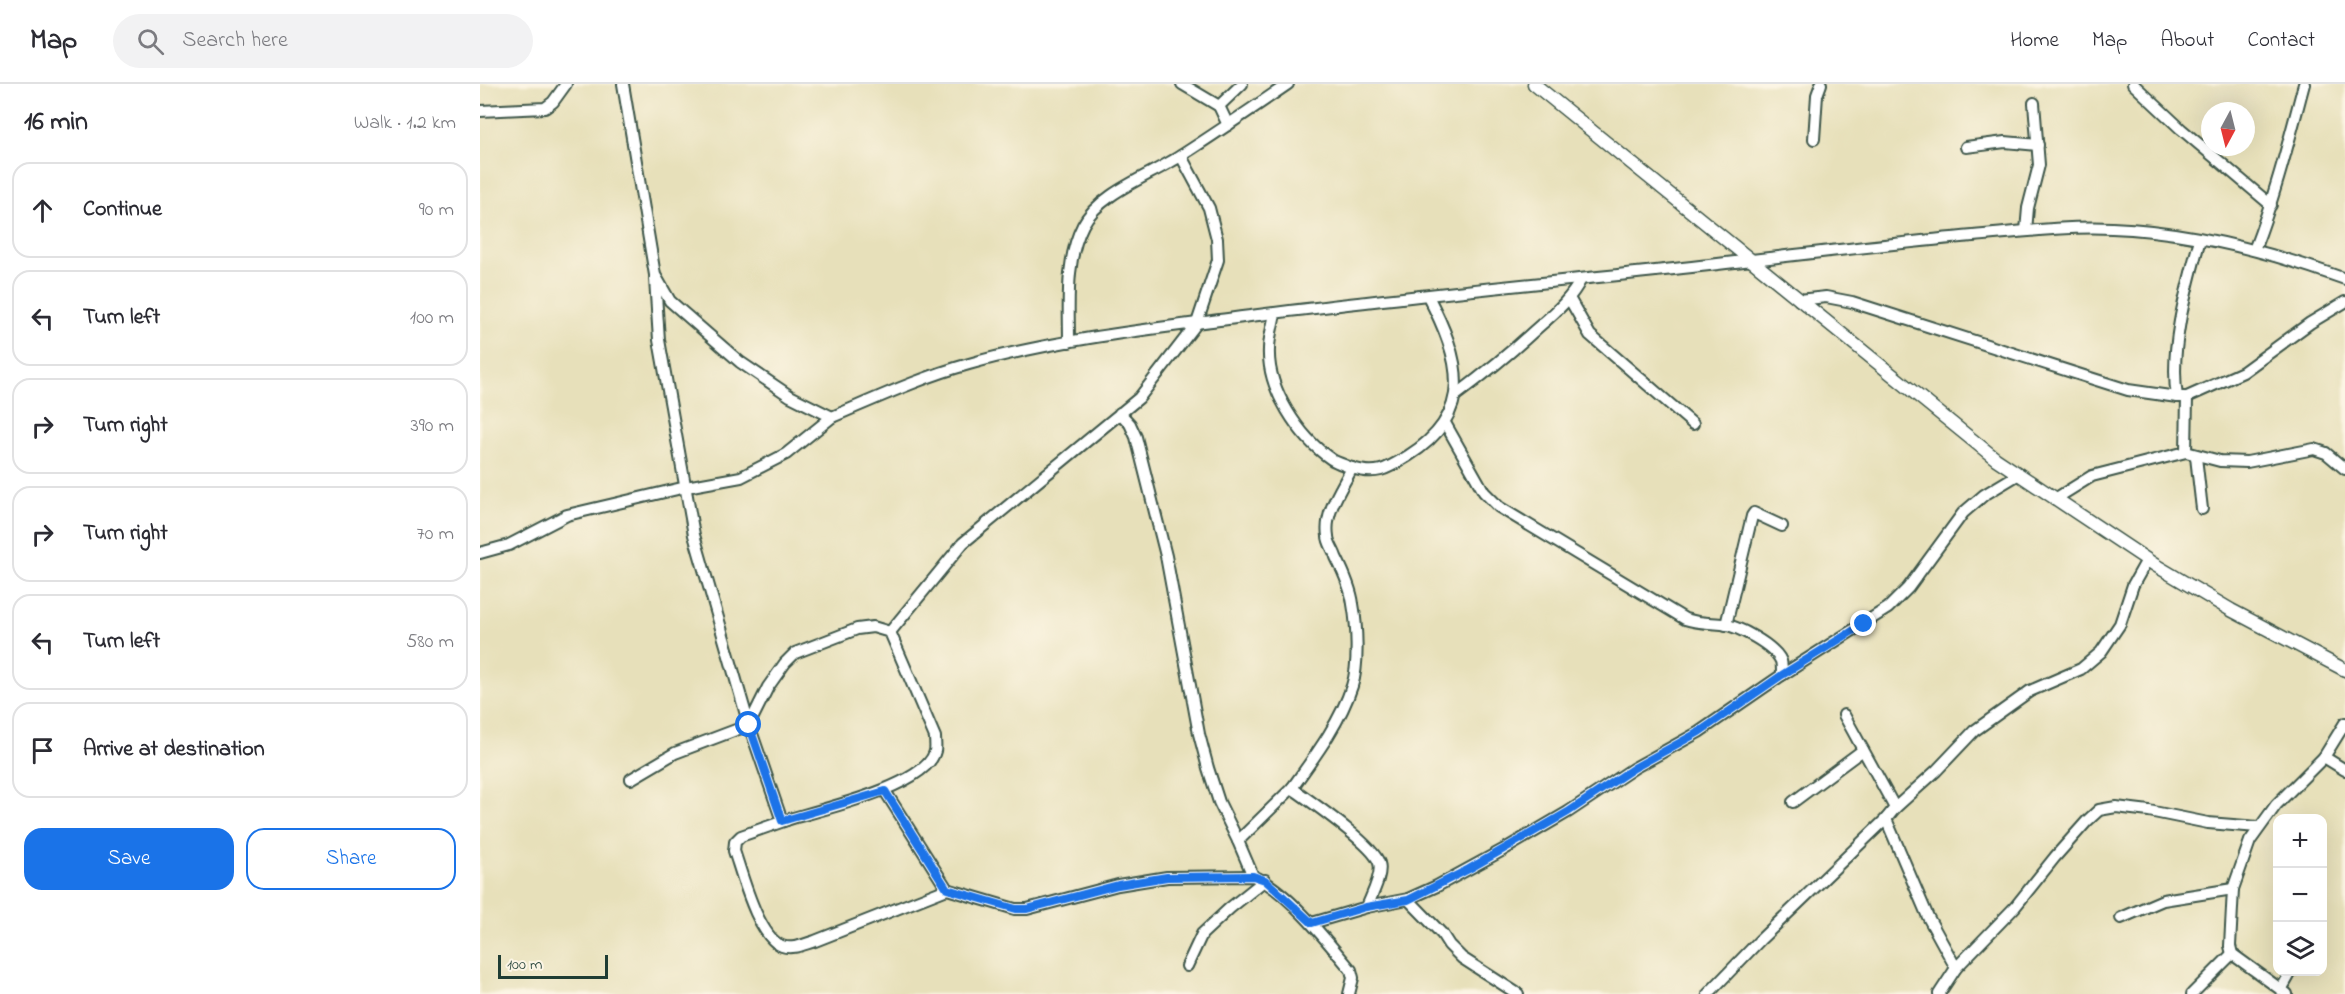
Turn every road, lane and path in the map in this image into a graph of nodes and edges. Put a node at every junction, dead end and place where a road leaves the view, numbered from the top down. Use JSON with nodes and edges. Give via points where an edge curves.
{"nodes":[{"id":1,"x":566,"y":84,"type":"edge"},
{"id":2,"x":623,"y":84,"type":"edge"},
{"id":3,"x":1182,"y":84,"type":"edge"},
{"id":4,"x":1242,"y":84,"type":"edge"},
{"id":5,"x":1288,"y":84,"type":"edge"},
{"id":6,"x":1534,"y":84,"type":"edge"},
{"id":7,"x":1821,"y":84,"type":"edge"},
{"id":8,"x":2133,"y":84,"type":"edge"},
{"id":9,"x":2304,"y":84,"type":"edge"},
{"id":10,"x":2034,"y":103,"type":"dead end"},
{"id":11,"x":1219,"y":106,"type":"junction"},
{"id":12,"x":480,"y":111,"type":"edge"},
{"id":13,"x":1228,"y":125,"type":"junction"},
{"id":14,"x":1814,"y":139,"type":"dead end"},
{"id":15,"x":2038,"y":145,"type":"junction"},
{"id":16,"x":1966,"y":147,"type":"dead end"},
{"id":17,"x":1181,"y":156,"type":"junction"},
{"id":18,"x":2271,"y":205,"type":"junction"},
{"id":19,"x":2026,"y":231,"type":"junction"},
{"id":20,"x":2200,"y":239,"type":"junction"},
{"id":21,"x":2254,"y":250,"type":"junction"},
{"id":22,"x":1750,"y":261,"type":"junction"},
{"id":23,"x":655,"y":275,"type":"junction"},
{"id":24,"x":1581,"y":279,"type":"junction"},
{"id":25,"x":2345,"y":279,"type":"edge"},
{"id":26,"x":1428,"y":296,"type":"junction"},
{"id":27,"x":1569,"y":298,"type":"junction"},
{"id":28,"x":1799,"y":300,"type":"junction"},
{"id":29,"x":2345,"y":302,"type":"edge"},
{"id":30,"x":1275,"y":313,"type":"junction"},
{"id":31,"x":1197,"y":323,"type":"junction"},
{"id":32,"x":1069,"y":342,"type":"junction"},
{"id":33,"x":1455,"y":396,"type":"junction"},
{"id":34,"x":2182,"y":397,"type":"junction"},
{"id":35,"x":1120,"y":413,"type":"junction"},
{"id":36,"x":832,"y":417,"type":"junction"},
{"id":37,"x":1445,"y":423,"type":"junction"},
{"id":38,"x":1693,"y":423,"type":"dead end"},
{"id":39,"x":2191,"y":455,"type":"junction"},
{"id":40,"x":1352,"y":468,"type":"junction"},
{"id":41,"x":2345,"y":469,"type":"edge"},
{"id":42,"x":2019,"y":474,"type":"junction"},
{"id":43,"x":686,"y":487,"type":"junction"},
{"id":44,"x":2055,"y":499,"type":"junction"},
{"id":45,"x":2202,"y":509,"type":"dead end"},
{"id":46,"x":1782,"y":525,"type":"dead end"},
{"id":47,"x":480,"y":553,"type":"edge"},
{"id":48,"x":2147,"y":560,"type":"junction"},
{"id":49,"x":1726,"y":625,"type":"junction"},
{"id":50,"x":890,"y":632,"type":"junction"},
{"id":51,"x":2345,"y":670,"type":"edge"},
{"id":52,"x":1782,"y":675,"type":"junction"},
{"id":53,"x":1844,"y":715,"type":"dead end"},
{"id":54,"x":2345,"y":723,"type":"edge"},
{"id":55,"x":749,"y":725,"type":"junction"},
{"id":56,"x":1863,"y":750,"type":"junction"},
{"id":57,"x":2324,"y":757,"type":"junction"},
{"id":58,"x":2345,"y":770,"type":"edge"},
{"id":59,"x":631,"y":779,"type":"dead end"},
{"id":60,"x":1292,"y":788,"type":"junction"},
{"id":61,"x":885,"y":791,"type":"junction"},
{"id":62,"x":1793,"y":802,"type":"dead end"},
{"id":63,"x":1895,"y":808,"type":"junction"},
{"id":64,"x":1886,"y":819,"type":"junction"},
{"id":65,"x":787,"y":820,"type":"junction"},
{"id":66,"x":2258,"y":827,"type":"junction"},
{"id":67,"x":1238,"y":841,"type":"junction"},
{"id":68,"x":1253,"y":876,"type":"junction"},
{"id":69,"x":1265,"y":880,"type":"junction"},
{"id":70,"x":947,"y":889,"type":"junction"},
{"id":71,"x":2233,"y":889,"type":"junction"},
{"id":72,"x":1408,"y":900,"type":"junction"},
{"id":73,"x":1366,"y":907,"type":"junction"},
{"id":74,"x":2121,"y":918,"type":"dead end"},
{"id":75,"x":1312,"y":923,"type":"junction"},
{"id":76,"x":2232,"y":954,"type":"junction"},
{"id":77,"x":1187,"y":966,"type":"dead end"},
{"id":78,"x":1956,"y":968,"type":"junction"},
{"id":79,"x":2290,"y":976,"type":"edge"},
{"id":80,"x":2284,"y":992,"type":"edge"},
{"id":81,"x":1349,"y":994,"type":"edge"},
{"id":82,"x":1518,"y":994,"type":"edge"},
{"id":83,"x":1708,"y":994,"type":"edge"},
{"id":84,"x":1939,"y":994,"type":"edge"},
{"id":85,"x":2192,"y":994,"type":"edge"}],
"edges":[{"from":1,"to":12,"type":"street","via":[[545,108]]},
{"from":2,"to":23,"type":"street"},
{"from":3,"to":11,"type":"street"},
{"from":4,"to":11,"type":"street"},
{"from":5,"to":13,"type":"street"},
{"from":6,"to":22,"type":"main road"},
{"from":7,"to":14,"type":"street","via":[[1816,95]]},
{"from":8,"to":18,"type":"street"},
{"from":9,"to":18,"type":"street"},
{"from":10,"to":15,"type":"street"},
{"from":11,"to":13,"type":"street"},
{"from":13,"to":17,"type":"street"},
{"from":15,"to":16,"type":"street","via":[[2005,142]]},
{"from":15,"to":19,"type":"street","via":[[2039,165]]},
{"from":17,"to":31,"type":"street","via":[[1209,207],[1217,239],[1218,260]]},
{"from":17,"to":32,"type":"street","via":[[1115,194],[1093,210],[1083,225],[1071,262]]},
{"from":18,"to":21,"type":"street"},
{"from":19,"to":20,"type":"street","via":[[2108,228],[2150,230]]},
{"from":19,"to":22,"type":"street"},
{"from":20,"to":21,"type":"street"},
{"from":20,"to":34,"type":"street","via":[[2176,345],[2174,363]]},
{"from":21,"to":25,"type":"street"},
{"from":22,"to":24,"type":"street"},
{"from":22,"to":28,"type":"main road"},
{"from":23,"to":36,"type":"street","via":[[669,301],[740,362],[790,396]]},
{"from":23,"to":43,"type":"street","via":[[659,340]]},
{"from":24,"to":26,"type":"street"},
{"from":24,"to":27,"type":"street"},
{"from":26,"to":30,"type":"street"},
{"from":26,"to":33,"type":"street","via":[[1454,356]]},
{"from":27,"to":33,"type":"street","via":[[1489,371]]},
{"from":27,"to":38,"type":"street","via":[[1590,335]]},
{"from":28,"to":34,"type":"street","via":[[1827,297],[1851,302],[2128,390]]},
{"from":28,"to":42,"type":"main road"},
{"from":29,"to":34,"type":"street","via":[[2243,372]]},
{"from":30,"to":31,"type":"street"},
{"from":30,"to":40,"type":"street","via":[[1269,350],[1277,392],[1292,420],[1331,459]]},
{"from":31,"to":32,"type":"street"},
{"from":31,"to":35,"type":"street","via":[[1138,398]]},
{"from":32,"to":36,"type":"street","via":[[969,364]]},
{"from":33,"to":37,"type":"street"},
{"from":34,"to":39,"type":"street"},
{"from":35,"to":50,"type":"street","via":[[963,543]]},
{"from":35,"to":67,"type":"street","via":[[1137,437],[1166,556],[1199,734],[1219,802]]},
{"from":36,"to":43,"type":"street","via":[[786,454],[741,477]]},
{"from":37,"to":40,"type":"street","via":[[1419,449],[1386,470],[1367,473]]},
{"from":37,"to":49,"type":"street","via":[[1484,492],[1499,507],[1685,619]]},
{"from":39,"to":41,"type":"street","via":[[2247,462],[2314,450],[2326,453]]},
{"from":39,"to":44,"type":"street","via":[[2092,476]]},
{"from":39,"to":45,"type":"street"},
{"from":40,"to":60,"type":"street","via":[[1328,520],[1328,537],[1353,603],[1353,684],[1321,748]]},
{"from":42,"to":44,"type":"main road"},
{"from":42,"to":52,"type":"street","via":[[1963,513],[1908,588],[1888,608]]},
{"from":43,"to":47,"type":"street","via":[[567,516],[509,545]]},
{"from":43,"to":55,"type":"street","via":[[694,535]]},
{"from":44,"to":48,"type":"main road"},
{"from":46,"to":49,"type":"street","via":[[1754,513],[1752,516]]},
{"from":48,"to":51,"type":"main road"},
{"from":48,"to":63,"type":"street","via":[[2120,624],[2101,652],[2081,669],[2030,690],[1974,731]]},
{"from":49,"to":52,"type":"street","via":[[1762,642],[1781,661]]},
{"from":50,"to":55,"type":"street","via":[[873,627],[857,629],[795,653],[768,687]]},
{"from":50,"to":61,"type":"street","via":[[935,737],[935,752],[915,774]]},
{"from":52,"to":72,"type":"street","via":[[1699,732],[1634,768],[1568,812]]},
{"from":53,"to":56,"type":"street"},
{"from":54,"to":57,"type":"street"},
{"from":55,"to":59,"type":"street","via":[[675,753]]},
{"from":55,"to":65,"type":"street","via":[[782,821]]},
{"from":56,"to":62,"type":"street"},
{"from":56,"to":63,"type":"street"},
{"from":57,"to":58,"type":"street"},
{"from":57,"to":66,"type":"street"},
{"from":60,"to":67,"type":"street"},
{"from":60,"to":73,"type":"street","via":[[1353,835],[1380,863]]},
{"from":61,"to":65,"type":"street"},
{"from":61,"to":70,"type":"street"},
{"from":63,"to":64,"type":"street"},
{"from":64,"to":78,"type":"street","via":[[1928,917]]},
{"from":64,"to":83,"type":"street"},
{"from":65,"to":70,"type":"street","via":[[741,837],[735,842],[734,851],[761,924],[782,946],[795,948]]},
{"from":66,"to":71,"type":"street"},
{"from":66,"to":78,"type":"street","via":[[2208,823],[2116,807],[2099,810]]},
{"from":67,"to":68,"type":"street"},
{"from":68,"to":69,"type":"street"},
{"from":68,"to":70,"type":"street","via":[[1167,877],[1118,885],[1027,909]]},
{"from":69,"to":75,"type":"street"},
{"from":69,"to":77,"type":"street","via":[[1202,934]]},
{"from":71,"to":74,"type":"street","via":[[2163,900]]},
{"from":71,"to":76,"type":"street"},
{"from":72,"to":73,"type":"street"},
{"from":72,"to":82,"type":"street","via":[[1462,958]]},
{"from":73,"to":75,"type":"street"},
{"from":75,"to":81,"type":"street","via":[[1351,970]]},
{"from":76,"to":80,"type":"street"},
{"from":76,"to":85,"type":"street"},
{"from":78,"to":84,"type":"street"},
{"from":79,"to":80,"type":"street"}]}
